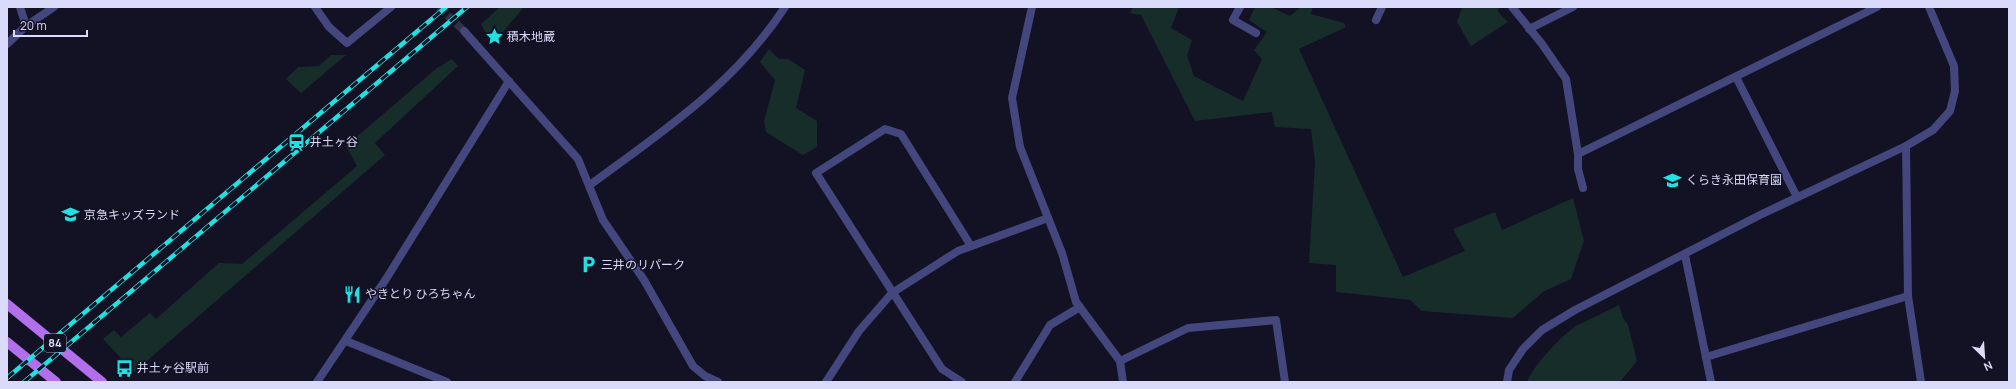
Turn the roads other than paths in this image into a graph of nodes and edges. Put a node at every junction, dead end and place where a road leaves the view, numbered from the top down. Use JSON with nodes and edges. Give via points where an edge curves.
{"nodes":[{"id":1,"x":20,"y":7,"type":"edge"},
{"id":2,"x":54,"y":7,"type":"edge"},
{"id":3,"x":315,"y":7,"type":"edge"},
{"id":4,"x":390,"y":7,"type":"edge"},
{"id":5,"x":785,"y":7,"type":"edge"},
{"id":6,"x":1032,"y":7,"type":"edge"},
{"id":7,"x":1240,"y":7,"type":"edge"},
{"id":8,"x":1382,"y":7,"type":"edge"},
{"id":9,"x":1512,"y":7,"type":"edge"},
{"id":10,"x":1573,"y":7,"type":"edge"},
{"id":11,"x":1877,"y":7,"type":"edge"},
{"id":12,"x":1929,"y":7,"type":"edge"},
{"id":13,"x":1376,"y":20,"type":"dead end"},
{"id":14,"x":26,"y":26,"type":"junction"},
{"id":15,"x":1529,"y":29,"type":"junction"},
{"id":16,"x":464,"y":31,"type":"tunnel mouth"},
{"id":17,"x":1256,"y":34,"type":"dead end"},
{"id":18,"x":7,"y":44,"type":"edge"},
{"id":19,"x":1736,"y":77,"type":"junction"},
{"id":20,"x":509,"y":81,"type":"junction"},
{"id":21,"x":1906,"y":146,"type":"junction"},
{"id":22,"x":1578,"y":154,"type":"junction"},
{"id":23,"x":590,"y":185,"type":"junction"},
{"id":24,"x":1583,"y":188,"type":"dead end"},
{"id":25,"x":1797,"y":197,"type":"junction"},
{"id":26,"x":1048,"y":218,"type":"junction"},
{"id":27,"x":971,"y":246,"type":"junction"},
{"id":28,"x":1684,"y":255,"type":"junction"},
{"id":29,"x":892,"y":293,"type":"junction"},
{"id":30,"x":1908,"y":296,"type":"junction"},
{"id":31,"x":7,"y":304,"type":"edge"},
{"id":32,"x":1080,"y":307,"type":"junction"},
{"id":33,"x":346,"y":341,"type":"junction"},
{"id":34,"x":7,"y":342,"type":"edge"},
{"id":35,"x":1706,"y":357,"type":"junction"},
{"id":36,"x":1120,"y":361,"type":"junction"},
{"id":37,"x":56,"y":382,"type":"edge"},
{"id":38,"x":102,"y":382,"type":"edge"},
{"id":39,"x":317,"y":382,"type":"edge"},
{"id":40,"x":447,"y":382,"type":"edge"},
{"id":41,"x":718,"y":382,"type":"edge"},
{"id":42,"x":826,"y":382,"type":"edge"},
{"id":43,"x":962,"y":382,"type":"edge"},
{"id":44,"x":1015,"y":382,"type":"edge"},
{"id":45,"x":1123,"y":382,"type":"edge"},
{"id":46,"x":1285,"y":382,"type":"edge"},
{"id":47,"x":1507,"y":382,"type":"edge"},
{"id":48,"x":1711,"y":382,"type":"edge"},
{"id":49,"x":1921,"y":382,"type":"edge"}],
"edges":[{"from":1,"to":14,"type":"street"},
{"from":2,"to":14,"type":"street"},
{"from":3,"to":4,"type":"street","via":[[329,26],[347,43]]},
{"from":5,"to":23,"type":"street","via":[[747,57],[711,94]]},
{"from":6,"to":26,"type":"street","via":[[1012,98],[1020,147]]},
{"from":7,"to":17,"type":"street","via":[[1233,20]]},
{"from":8,"to":13,"type":"street"},
{"from":9,"to":15,"type":"street"},
{"from":10,"to":15,"type":"street"},
{"from":11,"to":19,"type":"street"},
{"from":12,"to":21,"type":"street","via":[[1954,66],[1955,91],[1950,111],[1934,130]]},
{"from":14,"to":18,"type":"street"},
{"from":15,"to":22,"type":"street","via":[[1566,79]]},
{"from":16,"to":20,"type":"street"},
{"from":19,"to":22,"type":"street"},
{"from":19,"to":25,"type":"street"},
{"from":20,"to":23,"type":"street","via":[[578,159]]},
{"from":20,"to":33,"type":"street"},
{"from":21,"to":25,"type":"street"},
{"from":21,"to":30,"type":"street"},
{"from":22,"to":24,"type":"street","via":[[1578,169]]},
{"from":23,"to":41,"type":"street","via":[[603,220],[644,280],[693,366]]},
{"from":25,"to":28,"type":"street"},
{"from":26,"to":27,"type":"street"},
{"from":26,"to":32,"type":"street","via":[[1062,253],[1076,302]]},
{"from":27,"to":29,"type":"street","via":[[938,263]]},
{"from":27,"to":29,"type":"street","via":[[901,134],[885,129],[816,172]]},
{"from":28,"to":35,"type":"street"},
{"from":28,"to":47,"type":"street","via":[[1575,310],[1542,330],[1509,370]]},
{"from":29,"to":42,"type":"street","via":[[859,331]]},
{"from":29,"to":43,"type":"street","via":[[942,369]]},
{"from":30,"to":35,"type":"street"},
{"from":30,"to":49,"type":"street"},
{"from":31,"to":38,"type":"main road","number":"84"},
{"from":32,"to":36,"type":"street"},
{"from":32,"to":44,"type":"street","via":[[1050,325]]},
{"from":33,"to":39,"type":"street"},
{"from":33,"to":40,"type":"street"},
{"from":34,"to":37,"type":"main road","number":"84"},
{"from":35,"to":48,"type":"street"},
{"from":36,"to":45,"type":"street"},
{"from":36,"to":46,"type":"street","via":[[1188,328],[1276,320]]}]}
